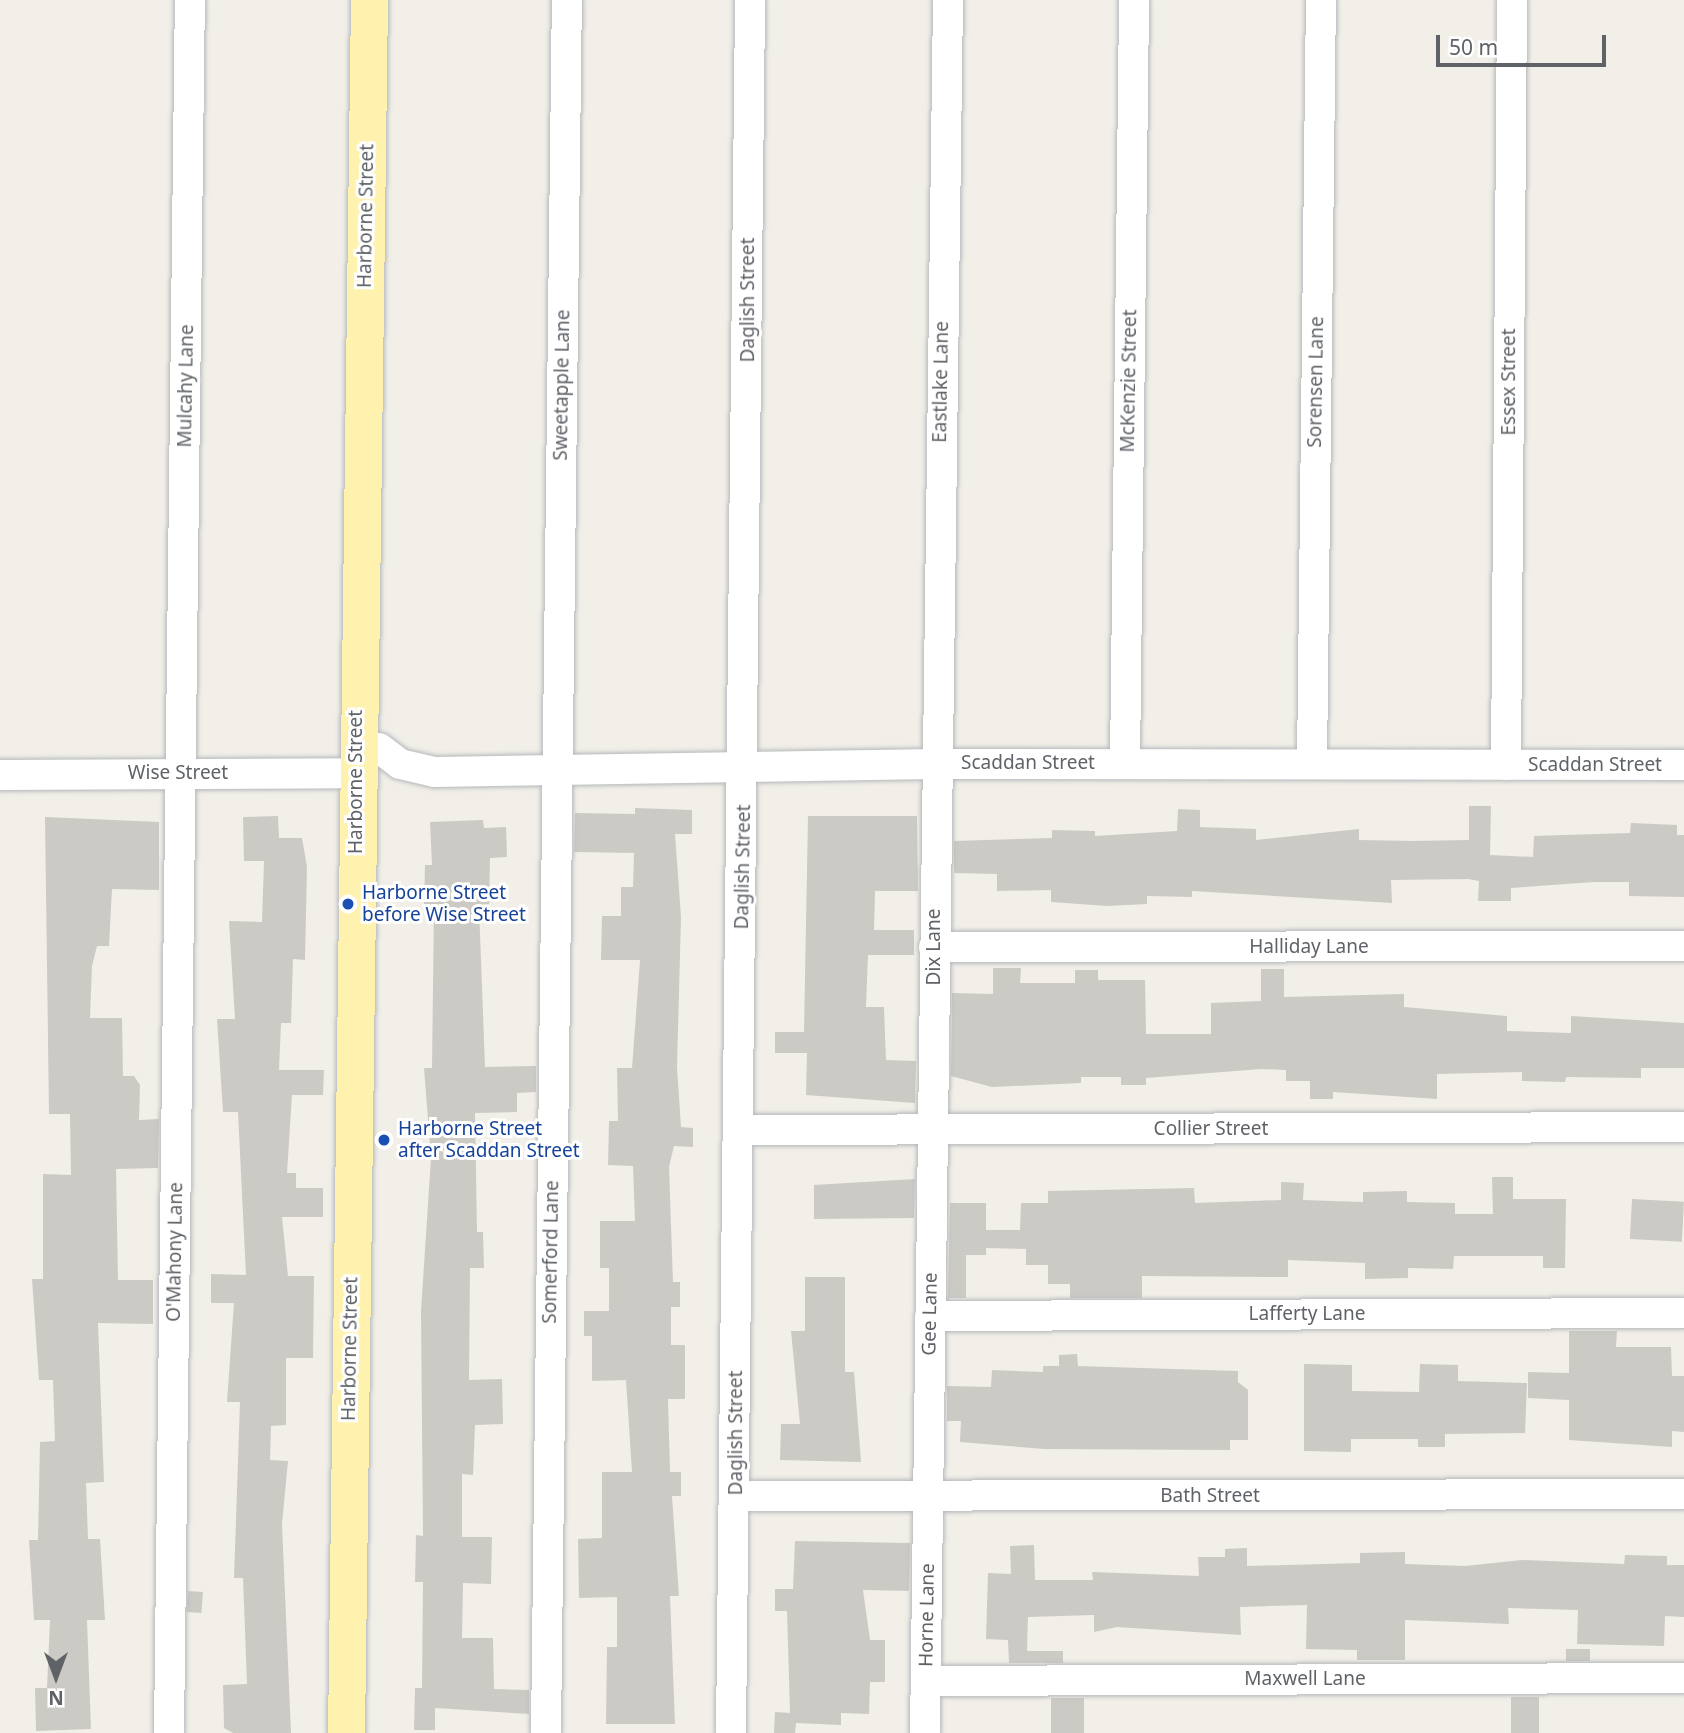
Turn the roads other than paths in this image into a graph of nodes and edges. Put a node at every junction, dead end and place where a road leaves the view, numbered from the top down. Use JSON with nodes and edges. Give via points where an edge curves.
{"nodes":[{"id":1,"x":190,"y":0,"type":"edge"},
{"id":2,"x":369,"y":0,"type":"edge"},
{"id":3,"x":388,"y":0,"type":"edge"},
{"id":4,"x":567,"y":0,"type":"edge"},
{"id":5,"x":750,"y":0,"type":"edge"},
{"id":6,"x":948,"y":0,"type":"edge"},
{"id":7,"x":1134,"y":0,"type":"edge"},
{"id":8,"x":1321,"y":0,"type":"edge"},
{"id":9,"x":1512,"y":0,"type":"edge"},
{"id":10,"x":367,"y":761,"type":"junction"},
{"id":11,"x":1125,"y":763,"type":"junction"},
{"id":12,"x":934,"y":764,"type":"junction"},
{"id":13,"x":1312,"y":764,"type":"junction"},
{"id":14,"x":1506,"y":765,"type":"junction"},
{"id":15,"x":1684,"y":765,"type":"edge"},
{"id":16,"x":745,"y":770,"type":"junction"},
{"id":17,"x":556,"y":771,"type":"junction"},
{"id":18,"x":181,"y":772,"type":"junction"},
{"id":19,"x":0,"y":775,"type":"edge"},
{"id":20,"x":1684,"y":946,"type":"edge"},
{"id":21,"x":934,"y":947,"type":"junction"},
{"id":22,"x":1684,"y":1127,"type":"edge"},
{"id":23,"x":738,"y":1130,"type":"junction"},
{"id":24,"x":933,"y":1130,"type":"junction"},
{"id":25,"x":1684,"y":1313,"type":"edge"},
{"id":26,"x":930,"y":1316,"type":"junction"},
{"id":27,"x":1684,"y":1494,"type":"edge"},
{"id":28,"x":735,"y":1496,"type":"junction"},
{"id":29,"x":928,"y":1497,"type":"junction"},
{"id":30,"x":1684,"y":1678,"type":"edge"},
{"id":31,"x":926,"y":1681,"type":"junction"},
{"id":32,"x":169,"y":1733,"type":"edge"},
{"id":33,"x":346,"y":1733,"type":"edge"},
{"id":34,"x":368,"y":1733,"type":"edge"},
{"id":35,"x":546,"y":1733,"type":"edge"},
{"id":36,"x":731,"y":1733,"type":"edge"},
{"id":37,"x":925,"y":1733,"type":"edge"}],
"edges":[{"from":1,"to":18,"type":"street","name":"Mulcahy Lane"},
{"from":2,"to":10,"type":"main road","name":"Harborne Street"},
{"from":3,"to":10,"type":"main road","name":"Harborne Street"},
{"from":4,"to":17,"type":"street","name":"Sweetapple Lane"},
{"from":5,"to":16,"type":"street","name":"Daglish Street"},
{"from":6,"to":12,"type":"street","name":"Eastlake Lane"},
{"from":7,"to":11,"type":"street","name":"McKenzie Street"},
{"from":8,"to":13,"type":"street","name":"Sorensen Lane"},
{"from":9,"to":14,"type":"street","name":"Essex Street"},
{"from":10,"to":17,"type":"street","name":"Scaddan Street","via":[[435,772]]},
{"from":10,"to":18,"type":"street","name":"Wise Street"},
{"from":10,"to":33,"type":"main road","name":"Harborne Street"},
{"from":10,"to":34,"type":"main road","name":"Harborne Street"},
{"from":11,"to":12,"type":"street","name":"Scaddan Street"},
{"from":11,"to":13,"type":"street","name":"Scaddan Street"},
{"from":12,"to":16,"type":"street","name":"Scaddan Street"},
{"from":12,"to":21,"type":"street","name":"Dix Lane"},
{"from":13,"to":14,"type":"street","name":"Scaddan Street"},
{"from":14,"to":15,"type":"street","name":"Scaddan Street"},
{"from":16,"to":17,"type":"street","name":"Scaddan Street"},
{"from":16,"to":23,"type":"street","name":"Daglish Street"},
{"from":17,"to":35,"type":"street","name":"Somerford Lane"},
{"from":18,"to":19,"type":"street","name":"Wise Street"},
{"from":18,"to":32,"type":"street","name":"O'Mahony Lane"},
{"from":20,"to":21,"type":"street","name":"Halliday Lane"},
{"from":21,"to":24,"type":"street","name":"Dix Lane"},
{"from":22,"to":24,"type":"street","name":"Collier Street"},
{"from":23,"to":24,"type":"street","name":"Collier Street"},
{"from":23,"to":28,"type":"street","name":"Daglish Street"},
{"from":24,"to":26,"type":"street","name":"Gee Lane"},
{"from":25,"to":26,"type":"street","name":"Lafferty Lane"},
{"from":26,"to":29,"type":"street","name":"Gee Lane"},
{"from":27,"to":29,"type":"street","name":"Bath Street"},
{"from":28,"to":29,"type":"street","name":"Bath Street"},
{"from":28,"to":36,"type":"street","name":"Daglish Street"},
{"from":29,"to":31,"type":"street","name":"Horne Lane"},
{"from":30,"to":31,"type":"street","name":"Maxwell Lane"},
{"from":31,"to":37,"type":"street","name":"Horne Lane"}]}
